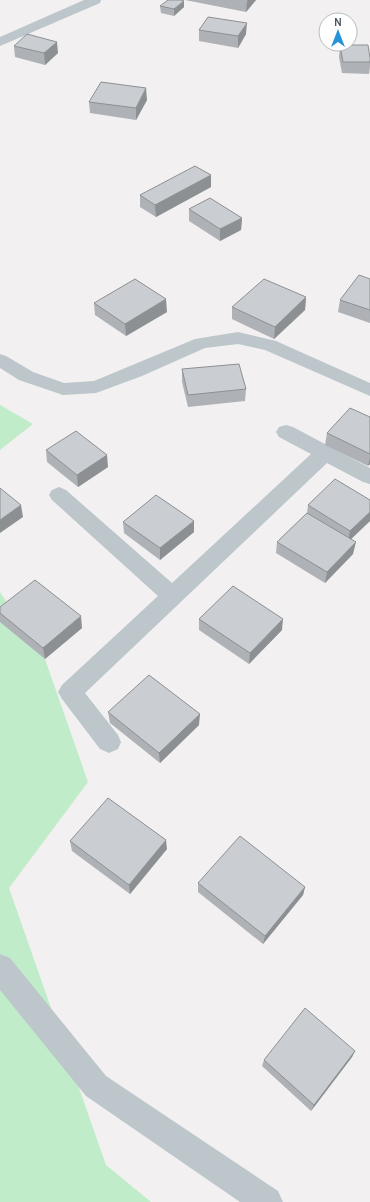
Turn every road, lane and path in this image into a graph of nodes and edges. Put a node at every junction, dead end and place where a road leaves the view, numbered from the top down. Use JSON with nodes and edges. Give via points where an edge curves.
{"nodes":[{"id":1,"x":95,"y":0,"type":"edge"},
{"id":2,"x":0,"y":42,"type":"edge"},
{"id":3,"x":0,"y":360,"type":"edge"},
{"id":4,"x":370,"y":390,"type":"edge"},
{"id":5,"x":286,"y":432,"type":"dead end"},
{"id":6,"x":325,"y":454,"type":"junction"},
{"id":7,"x":370,"y":477,"type":"edge"},
{"id":8,"x":59,"y":495,"type":"dead end"},
{"id":9,"x":173,"y":596,"type":"junction"},
{"id":10,"x":109,"y":742,"type":"dead end"},
{"id":11,"x":0,"y":968,"type":"edge"},
{"id":12,"x":266,"y":1202,"type":"edge"}],
"edges":[{"from":1,"to":2,"type":"street"},
{"from":3,"to":4,"type":"street","via":[[26,376],[63,389],[96,387],[201,343],[238,338],[270,345]]},
{"from":5,"to":6,"type":"street"},
{"from":6,"to":7,"type":"street"},
{"from":6,"to":9,"type":"street"},
{"from":8,"to":9,"type":"street"},
{"from":9,"to":10,"type":"street","via":[[70,692]]},
{"from":11,"to":12,"type":"street","via":[[96,1086]]}]}
